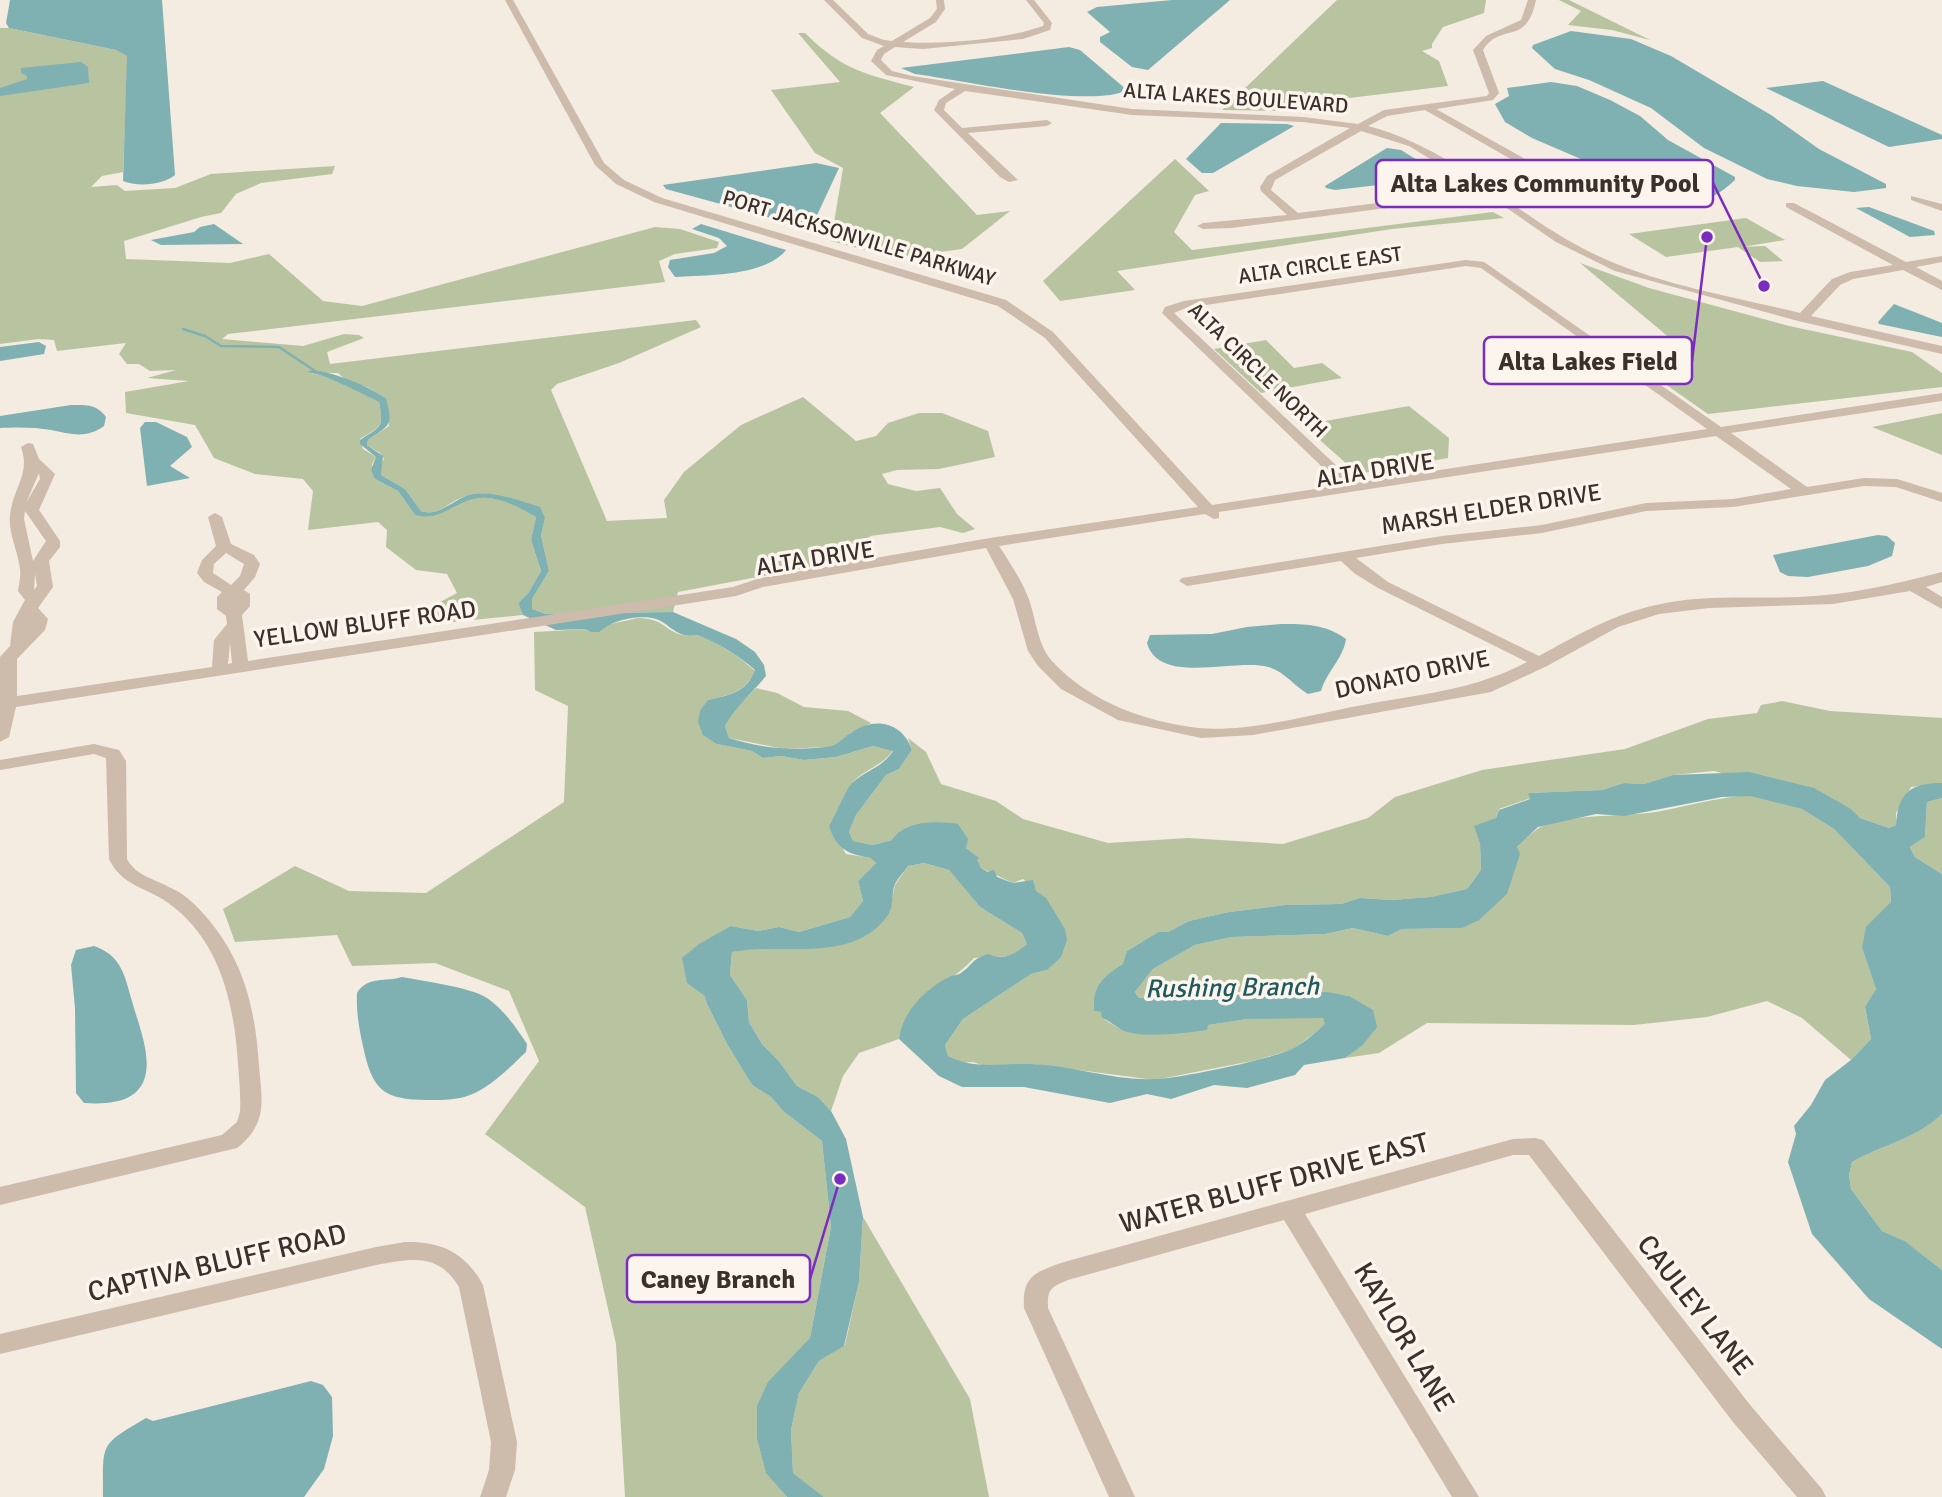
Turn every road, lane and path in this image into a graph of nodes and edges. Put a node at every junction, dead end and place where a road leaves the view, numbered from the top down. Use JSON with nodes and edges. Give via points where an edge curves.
{"nodes":[{"id":1,"x":509,"y":0,"type":"edge"},
{"id":2,"x":828,"y":0,"type":"edge"},
{"id":3,"x":940,"y":0,"type":"edge"},
{"id":4,"x":1030,"y":0,"type":"edge"},
{"id":5,"x":1532,"y":0,"type":"edge"},
{"id":6,"x":891,"y":45,"type":"junction"},
{"id":7,"x":963,"y":88,"type":"junction"},
{"id":8,"x":1426,"y":107,"type":"junction"},
{"id":9,"x":1047,"y":123,"type":"dead end"},
{"id":10,"x":1360,"y":127,"type":"junction"},
{"id":11,"x":959,"y":131,"type":"junction"},
{"id":12,"x":1532,"y":167,"type":"dead end"},
{"id":13,"x":1013,"y":180,"type":"dead end"},
{"id":14,"x":1490,"y":192,"type":"junction"},
{"id":15,"x":1915,"y":198,"type":"dead end"},
{"id":16,"x":1790,"y":205,"type":"dead end"},
{"id":17,"x":1942,"y":208,"type":"edge"},
{"id":18,"x":1296,"y":217,"type":"junction"},
{"id":19,"x":1203,"y":226,"type":"dead end"},
{"id":20,"x":1942,"y":259,"type":"edge"},
{"id":21,"x":1903,"y":265,"type":"junction"},
{"id":22,"x":1942,"y":286,"type":"edge"},
{"id":23,"x":1169,"y":310,"type":"joint"},
{"id":24,"x":1802,"y":318,"type":"junction"},
{"id":25,"x":1942,"y":350,"type":"edge"},
{"id":26,"x":1942,"y":397,"type":"edge"},
{"id":27,"x":1942,"y":406,"type":"edge"},
{"id":28,"x":1726,"y":434,"type":"junction"},
{"id":29,"x":1352,"y":488,"type":"junction"},
{"id":30,"x":1803,"y":491,"type":"junction"},
{"id":31,"x":1942,"y":498,"type":"edge"},
{"id":32,"x":1212,"y":513,"type":"junction"},
{"id":33,"x":215,"y":517,"type":"dead end"},
{"id":34,"x":224,"y":547,"type":"junction"},
{"id":35,"x":993,"y":547,"type":"junction"},
{"id":36,"x":1345,"y":556,"type":"junction"},
{"id":37,"x":1942,"y":578,"type":"edge"},
{"id":38,"x":1187,"y":582,"type":"dead end"},
{"id":39,"x":1914,"y":586,"type":"junction"},
{"id":40,"x":736,"y":591,"type":"joint"},
{"id":41,"x":233,"y":592,"type":"junction"},
{"id":42,"x":1942,"y":604,"type":"edge"},
{"id":43,"x":32,"y":605,"type":"junction"},
{"id":44,"x":234,"y":619,"type":"junction"},
{"id":45,"x":239,"y":642,"type":"junction"},
{"id":46,"x":219,"y":645,"type":"junction"},
{"id":47,"x":4,"y":662,"type":"edge"},
{"id":48,"x":1541,"y":663,"type":"junction"},
{"id":49,"x":241,"y":668,"type":"junction"},
{"id":50,"x":220,"y":671,"type":"junction"},
{"id":51,"x":4,"y":704,"type":"edge"},
{"id":52,"x":0,"y":737,"type":"edge"},
{"id":53,"x":0,"y":765,"type":"edge"},
{"id":54,"x":1535,"y":1146,"type":"joint"},
{"id":55,"x":0,"y":1196,"type":"edge"},
{"id":56,"x":1290,"y":1209,"type":"junction"},
{"id":57,"x":0,"y":1344,"type":"edge"},
{"id":58,"x":493,"y":1497,"type":"edge"},
{"id":59,"x":1122,"y":1497,"type":"edge"},
{"id":60,"x":1466,"y":1497,"type":"edge"},
{"id":61,"x":1813,"y":1497,"type":"edge"}],
"edges":[{"from":1,"to":32,"type":"street","name":"PORT JACKSONVILLE PARKWAY","via":[[610,176],[658,200],[1002,303],[1049,335]]},
{"from":2,"to":6,"type":"street","via":[[864,36]]},
{"from":3,"to":6,"type":"street","via":[[941,9],[933,20]]},
{"from":4,"to":6,"type":"street","via":[[1048,23],[1035,34],[930,46]]},
{"from":5,"to":8,"type":"street","via":[[1523,23],[1487,38],[1478,50],[1493,95]]},
{"from":6,"to":7,"type":"street","name":"ALTA LAKES BOULEVARD","via":[[876,56],[883,69]]},
{"from":7,"to":10,"type":"street","name":"ALTA LAKES BOULEVARD","via":[[1149,114],[1282,117]]},
{"from":7,"to":11,"type":"street","via":[[939,107]]},
{"from":8,"to":10,"type":"street","via":[[1384,113]]},
{"from":8,"to":12,"type":"street"},
{"from":9,"to":11,"type":"street"},
{"from":10,"to":14,"type":"street","name":"ALTA LAKES BOULEVARD","via":[[1419,147]]},
{"from":10,"to":18,"type":"street","via":[[1267,182],[1270,196]]},
{"from":11,"to":13,"type":"street"},
{"from":14,"to":18,"type":"street"},
{"from":14,"to":24,"type":"street","name":"ALTA LAKES BOULEVARD","via":[[1604,262]]},
{"from":15,"to":17,"type":"street"},
{"from":16,"to":21,"type":"street"},
{"from":18,"to":19,"type":"street"},
{"from":20,"to":21,"type":"street"},
{"from":21,"to":22,"type":"street"},
{"from":21,"to":24,"type":"street","via":[[1836,282]]},
{"from":23,"to":28,"type":"street","name":"ALTA CIRCLE EAST","via":[[1212,300],[1478,264],[1493,270]]},
{"from":23,"to":29,"type":"street","name":"ALTA CIRCLE NORTH","via":[[1177,324]]},
{"from":24,"to":25,"type":"street","name":"ALTA LAKES BOULEVARD"},
{"from":26,"to":28,"type":"street","name":"ALTA DRIVE"},
{"from":27,"to":28,"type":"street","name":"ALTA DRIVE"},
{"from":28,"to":29,"type":"street","name":"ALTA DRIVE"},
{"from":28,"to":30,"type":"street"},
{"from":28,"to":32,"type":"street","name":"ALTA DRIVE"},
{"from":29,"to":32,"type":"street","name":"ALTA DRIVE"},
{"from":30,"to":31,"type":"street","name":"MARSH ELDER DRIVE","via":[[1882,481]]},
{"from":30,"to":36,"type":"street","name":"MARSH ELDER DRIVE","via":[[1733,503],[1646,507],[1542,529]]},
{"from":32,"to":35,"type":"street","name":"ALTA DRIVE"},
{"from":33,"to":34,"type":"street"},
{"from":34,"to":41,"type":"street","via":[[207,563],[205,573]]},
{"from":34,"to":41,"type":"street","via":[[249,558],[252,564]]},
{"from":35,"to":40,"type":"street","name":"ALTA DRIVE","via":[[766,592]]},
{"from":35,"to":48,"type":"street","name":"DONATO DRIVE","via":[[1021,599],[1036,651],[1053,673],[1102,706],[1169,728],[1201,733],[1279,725],[1485,688]]},
{"from":36,"to":38,"type":"street","name":"MARSH ELDER DRIVE"},
{"from":36,"to":48,"type":"street","via":[[1383,585]]},
{"from":37,"to":39,"type":"street","name":"DONATO DRIVE"},
{"from":39,"to":42,"type":"street"},
{"from":39,"to":48,"type":"street","name":"DONATO DRIVE","via":[[1835,599],[1721,602],[1656,610],[1601,628]]},
{"from":40,"to":49,"type":"street","name":"YELLOW BLUFF ROAD"},
{"from":41,"to":44,"type":"street","via":[[225,597],[225,609]]},
{"from":43,"to":43,"type":"street","via":[[26,591],[28,570],[17,519],[20,497],[30,480],[31,454],[48,474],[32,510],[52,541],[41,561],[45,587]]},
{"from":43,"to":47,"type":"street","via":[[39,627]]},
{"from":44,"to":45,"type":"street"},
{"from":44,"to":46,"type":"street"},
{"from":45,"to":46,"type":"street"},
{"from":45,"to":49,"type":"street"},
{"from":46,"to":50,"type":"street"},
{"from":47,"to":51,"type":"street"},
{"from":49,"to":50,"type":"street","name":"YELLOW BLUFF ROAD"},
{"from":50,"to":51,"type":"street","name":"YELLOW BLUFF ROAD"},
{"from":51,"to":52,"type":"street"},
{"from":53,"to":55,"type":"street","via":[[94,749],[113,754],[117,761],[118,859],[129,877],[172,896],[206,930],[240,995],[252,1114],[243,1132],[229,1142]]},
{"from":54,"to":56,"type":"street","name":"WATER BLUFF DRIVE EAST","via":[[1513,1147]]},
{"from":54,"to":61,"type":"street","name":"CAULEY LANE","via":[[1742,1414]]},
{"from":56,"to":59,"type":"street","name":"WATER BLUFF DRIVE EAST","via":[[1064,1272],[1042,1280],[1035,1291],[1036,1308]]},
{"from":56,"to":60,"type":"street","name":"KAYLOR LANE"},
{"from":57,"to":58,"type":"street","name":"CAPTIVA BLUFF ROAD","via":[[376,1256],[431,1251],[463,1269],[471,1285],[504,1443]]}]}
